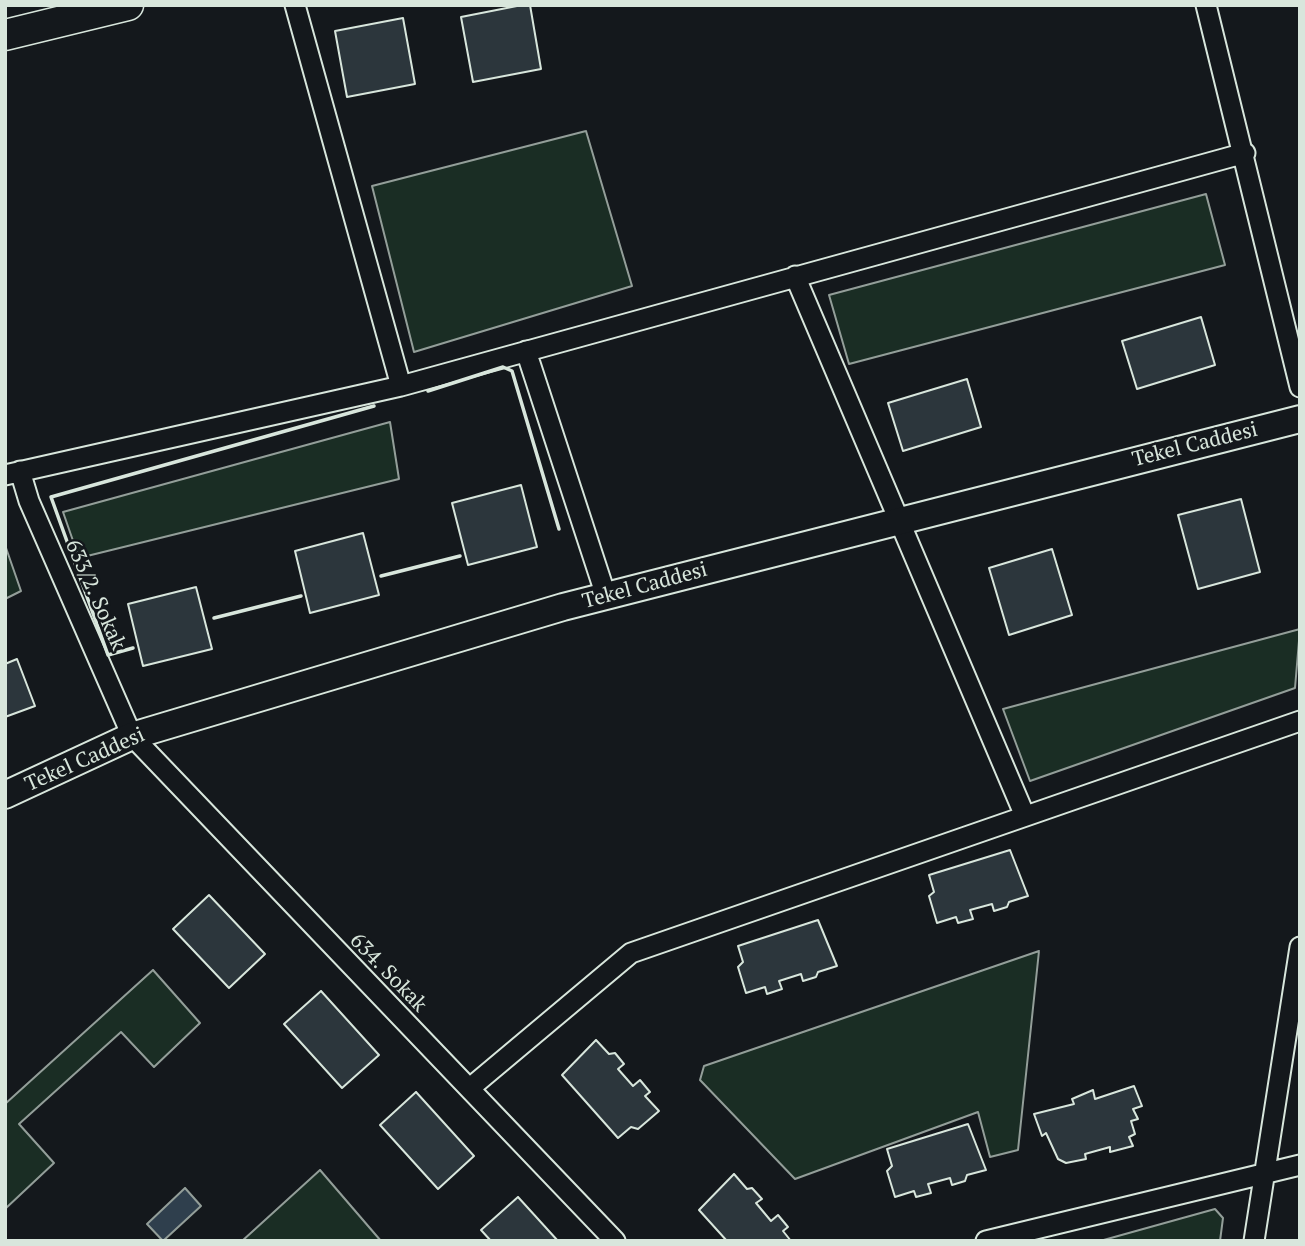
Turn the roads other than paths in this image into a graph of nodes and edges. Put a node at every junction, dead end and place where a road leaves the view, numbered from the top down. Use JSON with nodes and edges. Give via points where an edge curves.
{"nodes":[{"id":1,"x":128,"y":5,"type":"edge"},
{"id":2,"x":295,"y":5,"type":"edge"},
{"id":3,"x":1206,"y":5,"type":"edge"},
{"id":4,"x":5,"y":35,"type":"edge"},
{"id":5,"x":1245,"y":153,"type":"junction"},
{"id":6,"x":795,"y":276,"type":"junction"},
{"id":7,"x":526,"y":351,"type":"junction"},
{"id":8,"x":401,"y":386,"type":"junction"},
{"id":9,"x":1300,"y":387,"type":"edge"},
{"id":10,"x":1300,"y":419,"type":"edge"},
{"id":11,"x":13,"y":473,"type":"edge"},
{"id":12,"x":900,"y":519,"type":"junction"},
{"id":13,"x":606,"y":596,"type":"junction"},
{"id":14,"x":1300,"y":721,"type":"edge"},
{"id":15,"x":132,"y":736,"type":"junction"},
{"id":16,"x":5,"y":796,"type":"edge"},
{"id":17,"x":1025,"y":816,"type":"junction"},
{"id":18,"x":1300,"y":947,"type":"edge"},
{"id":19,"x":470,"y":1088,"type":"junction"},
{"id":20,"x":1300,"y":1165,"type":"edge"},
{"id":21,"x":1264,"y":1172,"type":"junction"},
{"id":22,"x":615,"y":1241,"type":"edge"},
{"id":23,"x":986,"y":1241,"type":"edge"},
{"id":24,"x":1254,"y":1241,"type":"edge"}],
"edges":[{"from":1,"to":4,"type":"main road"},
{"from":2,"to":8,"type":"street"},
{"from":3,"to":5,"type":"street"},
{"from":5,"to":6,"type":"street"},
{"from":5,"to":9,"type":"street"},
{"from":6,"to":7,"type":"street"},
{"from":6,"to":12,"type":"street"},
{"from":7,"to":8,"type":"street"},
{"from":7,"to":13,"type":"street"},
{"from":8,"to":11,"type":"street"},
{"from":10,"to":12,"type":"street","name":"Tekel Caddesi"},
{"from":11,"to":15,"type":"street","name":"633/2. Sokak"},
{"from":12,"to":13,"type":"street","name":"Tekel Caddesi"},
{"from":12,"to":17,"type":"street"},
{"from":13,"to":15,"type":"street","name":"Tekel Caddesi"},
{"from":14,"to":17,"type":"street"},
{"from":15,"to":16,"type":"street","name":"Tekel Caddesi"},
{"from":15,"to":19,"type":"street","name":"634. Sokak"},
{"from":17,"to":19,"type":"street","via":[[631,953]]},
{"from":18,"to":21,"type":"street"},
{"from":19,"to":22,"type":"street","name":"634. Sokak"},
{"from":20,"to":21,"type":"street"},
{"from":21,"to":23,"type":"street"},
{"from":21,"to":24,"type":"street"}]}
